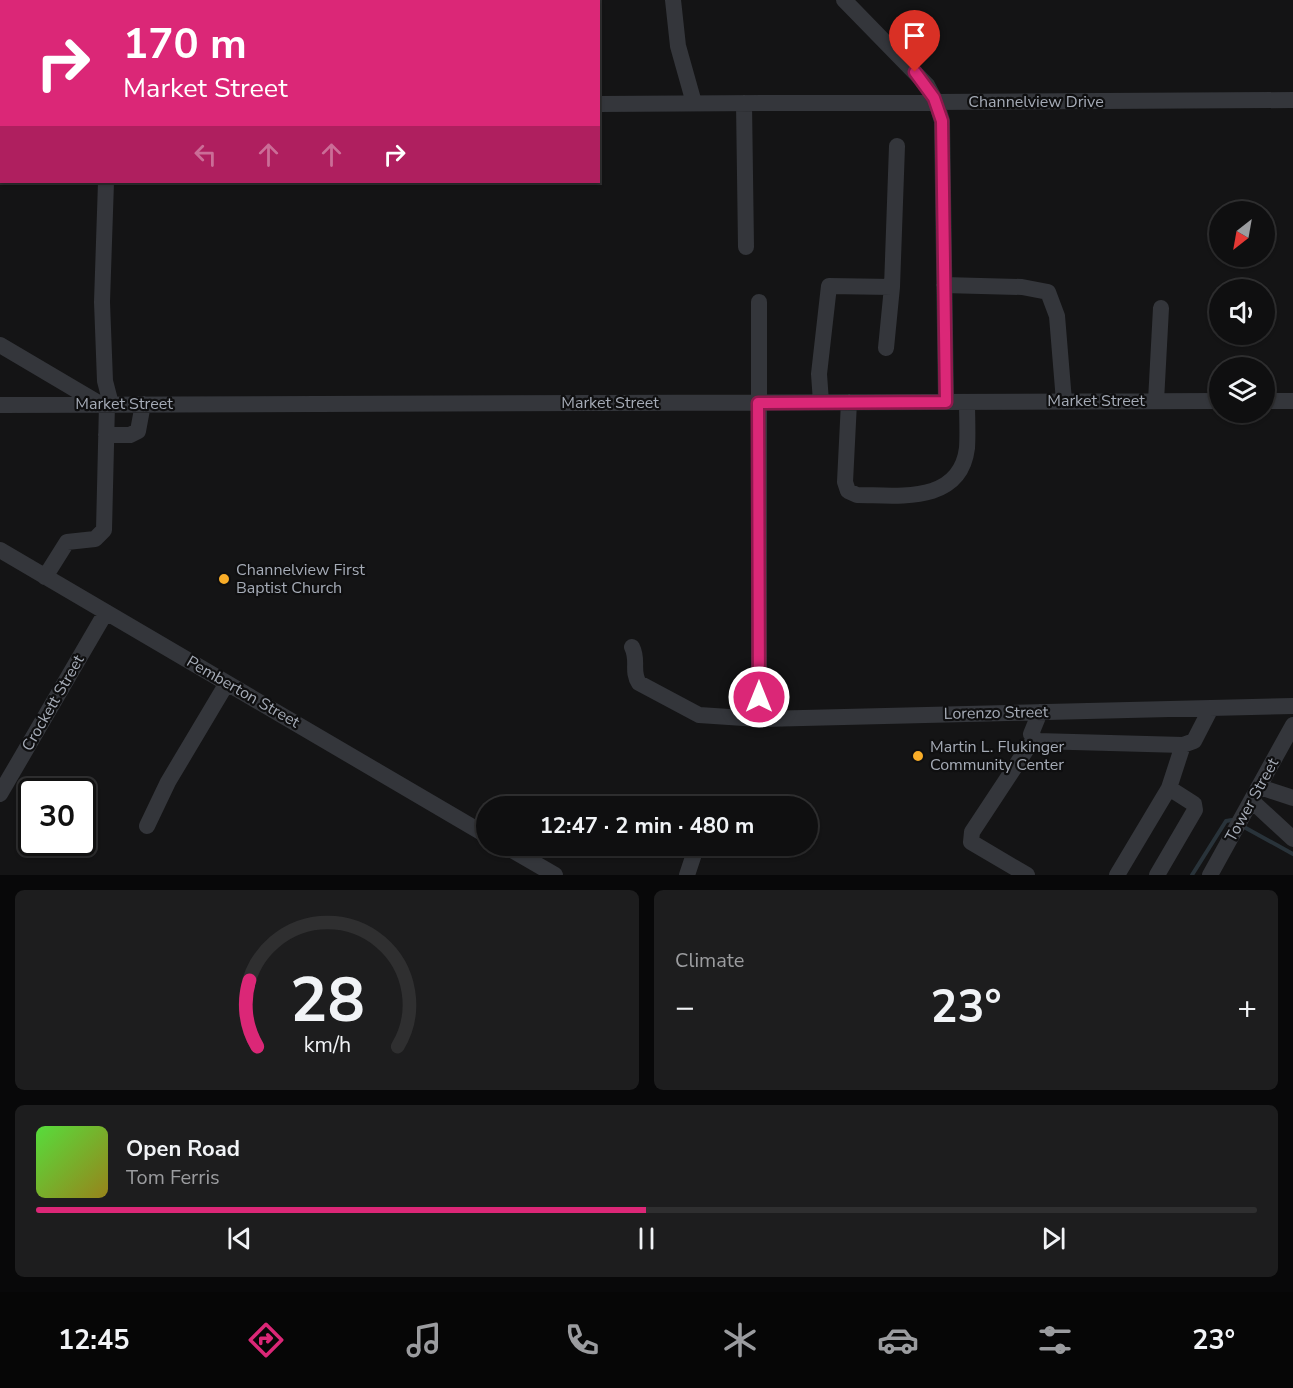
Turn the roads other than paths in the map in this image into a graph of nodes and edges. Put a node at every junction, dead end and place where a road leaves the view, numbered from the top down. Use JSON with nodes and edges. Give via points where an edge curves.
{"nodes":[{"id":1,"x":673,"y":0,"type":"edge"},
{"id":2,"x":844,"y":0,"type":"edge"},
{"id":3,"x":1293,"y":100,"type":"edge"},
{"id":4,"x":936,"y":102,"type":"junction"},
{"id":5,"x":694,"y":103,"type":"junction"},
{"id":6,"x":744,"y":103,"type":"junction"},
{"id":7,"x":600,"y":104,"type":"edge"},
{"id":8,"x":897,"y":146,"type":"dead end"},
{"id":9,"x":106,"y":183,"type":"edge"},
{"id":10,"x":746,"y":247,"type":"dead end"},
{"id":11,"x":944,"y":285,"type":"junction"},
{"id":12,"x":892,"y":287,"type":"junction"},
{"id":13,"x":759,"y":302,"type":"dead end"},
{"id":14,"x":1161,"y":308,"type":"dead end"},
{"id":15,"x":0,"y":345,"type":"edge"},
{"id":16,"x":886,"y":348,"type":"dead end"},
{"id":17,"x":1064,"y":401,"type":"junction"},
{"id":18,"x":1156,"y":401,"type":"junction"},
{"id":19,"x":1209,"y":401,"type":"edge"},
{"id":20,"x":1275,"y":401,"type":"edge"},
{"id":21,"x":1293,"y":401,"type":"edge"},
{"id":22,"x":821,"y":402,"type":"junction"},
{"id":23,"x":849,"y":402,"type":"junction"},
{"id":24,"x":946,"y":402,"type":"junction"},
{"id":25,"x":967,"y":402,"type":"junction"},
{"id":26,"x":758,"y":403,"type":"junction"},
{"id":27,"x":106,"y":404,"type":"junction"},
{"id":28,"x":143,"y":404,"type":"junction"},
{"id":29,"x":0,"y":405,"type":"edge"},
{"id":30,"x":106,"y":435,"type":"junction"},
{"id":31,"x":0,"y":550,"type":"edge"},
{"id":32,"x":45,"y":577,"type":"junction"},
{"id":33,"x":106,"y":612,"type":"junction"},
{"id":34,"x":632,"y":647,"type":"dead end"},
{"id":35,"x":227,"y":683,"type":"junction"},
{"id":36,"x":1293,"y":706,"type":"edge"},
{"id":37,"x":1211,"y":708,"type":"junction"},
{"id":38,"x":1040,"y":712,"type":"junction"},
{"id":39,"x":759,"y":719,"type":"junction"},
{"id":40,"x":1293,"y":725,"type":"edge"},
{"id":41,"x":1034,"y":738,"type":"junction"},
{"id":42,"x":1184,"y":745,"type":"junction"},
{"id":43,"x":1169,"y":788,"type":"junction"},
{"id":44,"x":0,"y":794,"type":"edge"},
{"id":45,"x":1256,"y":794,"type":"junction"},
{"id":46,"x":1293,"y":798,"type":"edge"},
{"id":47,"x":147,"y":826,"type":"dead end"},
{"id":48,"x":476,"y":829,"type":"edge"},
{"id":49,"x":1293,"y":839,"type":"edge"},
{"id":50,"x":522,"y":856,"type":"edge"},
{"id":51,"x":693,"y":856,"type":"edge"},
{"id":52,"x":555,"y":875,"type":"edge"},
{"id":53,"x":687,"y":875,"type":"edge"},
{"id":54,"x":1028,"y":875,"type":"edge"},
{"id":55,"x":1117,"y":875,"type":"edge"},
{"id":56,"x":1157,"y":875,"type":"edge"},
{"id":57,"x":1210,"y":875,"type":"edge"}],
"edges":[{"from":1,"to":5,"type":"street","via":[[678,46]]},
{"from":2,"to":4,"type":"street","via":[[915,72]]},
{"from":3,"to":4,"type":"street","name":"Channelview Drive"},
{"from":4,"to":6,"type":"street","name":"Channelview Drive"},
{"from":4,"to":11,"type":"street","via":[[943,134]]},
{"from":5,"to":6,"type":"street","name":"Channelview Drive"},
{"from":5,"to":7,"type":"street","name":"Channelview Drive"},
{"from":6,"to":10,"type":"street"},
{"from":8,"to":12,"type":"street"},
{"from":9,"to":27,"type":"street","via":[[102,302]]},
{"from":11,"to":17,"type":"street","via":[[1022,287],[1048,292],[1057,316]]},
{"from":11,"to":24,"type":"street"},
{"from":12,"to":16,"type":"street"},
{"from":12,"to":22,"type":"street","via":[[829,286],[819,374]]},
{"from":13,"to":26,"type":"street"},
{"from":14,"to":18,"type":"street"},
{"from":15,"to":27,"type":"street"},
{"from":17,"to":18,"type":"street","name":"Market Street"},
{"from":17,"to":25,"type":"street","name":"Market Street"},
{"from":18,"to":19,"type":"street","name":"Market Street"},
{"from":20,"to":21,"type":"street"},
{"from":22,"to":23,"type":"street","name":"Market Street"},
{"from":22,"to":26,"type":"street","name":"Market Street"},
{"from":23,"to":24,"type":"street","name":"Market Street"},
{"from":23,"to":25,"type":"street","via":[[844,482],[848,491],[856,495],[923,495],[938,490],[962,464],[967,449]]},
{"from":24,"to":25,"type":"street","name":"Market Street"},
{"from":26,"to":28,"type":"street","name":"Market Street"},
{"from":26,"to":39,"type":"street"},
{"from":27,"to":28,"type":"street","name":"Market Street"},
{"from":27,"to":29,"type":"street","name":"Market Street"},
{"from":27,"to":30,"type":"street"},
{"from":28,"to":30,"type":"street","via":[[138,431]]},
{"from":30,"to":32,"type":"street","via":[[104,530],[95,539],[67,542]]},
{"from":31,"to":32,"type":"street","name":"Pemberton Street"},
{"from":32,"to":33,"type":"street","name":"Pemberton Street"},
{"from":33,"to":35,"type":"street","name":"Pemberton Street"},
{"from":33,"to":44,"type":"street","name":"Crockett Street"},
{"from":34,"to":39,"type":"street","name":"Lorenzo Street","via":[[637,657],[634,676],[639,683],[699,715]]},
{"from":35,"to":47,"type":"street","via":[[168,782]]},
{"from":35,"to":48,"type":"street","name":"Pemberton Street"},
{"from":36,"to":37,"type":"street","name":"Lorenzo Street"},
{"from":37,"to":38,"type":"street","name":"Lorenzo Street"},
{"from":37,"to":42,"type":"street","via":[[1194,741]]},
{"from":38,"to":39,"type":"street","name":"Lorenzo Street"},
{"from":38,"to":41,"type":"street","via":[[1031,734]]},
{"from":40,"to":45,"type":"street","name":"Tower Street"},
{"from":41,"to":42,"type":"street"},
{"from":41,"to":54,"type":"street","via":[[972,831],[971,842]]},
{"from":42,"to":43,"type":"street"},
{"from":43,"to":55,"type":"street"},
{"from":43,"to":56,"type":"street","via":[[1194,804],[1195,810]]},
{"from":45,"to":46,"type":"street"},
{"from":45,"to":49,"type":"street"},
{"from":45,"to":57,"type":"street","name":"Tower Street"},
{"from":50,"to":52,"type":"street"},
{"from":51,"to":53,"type":"street"}]}
